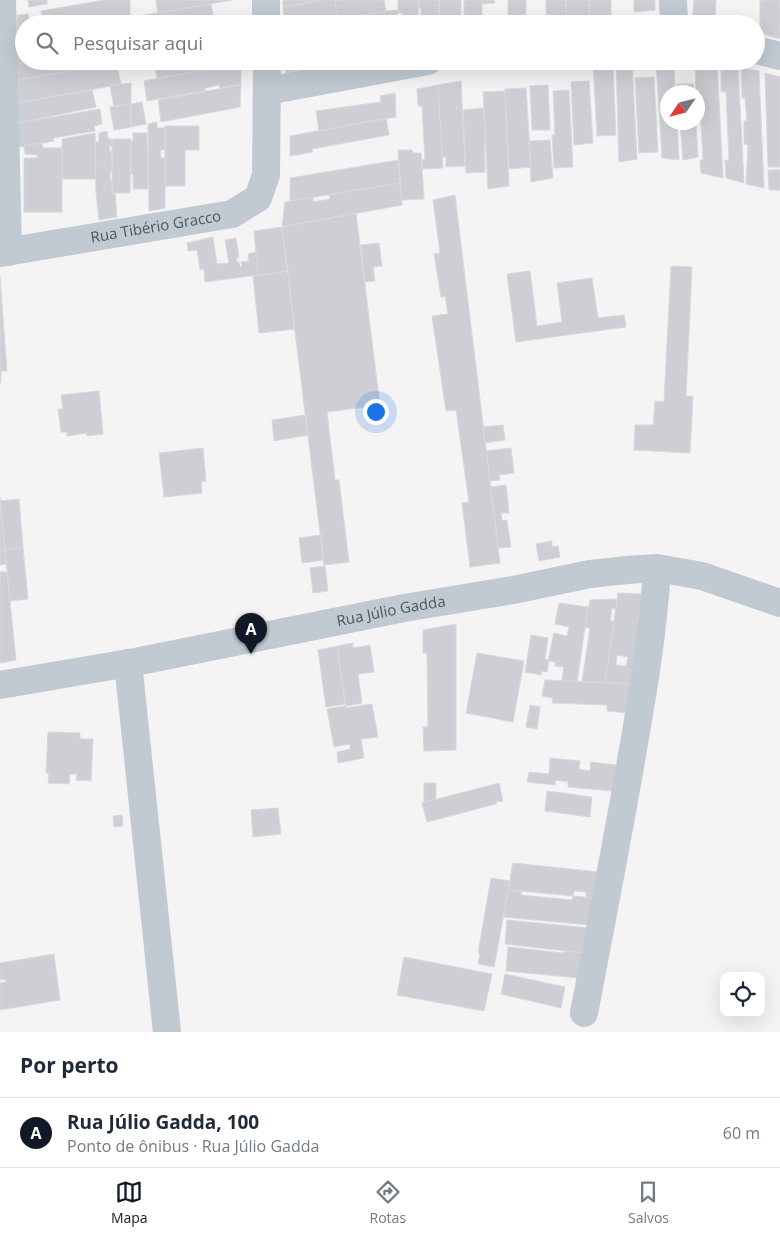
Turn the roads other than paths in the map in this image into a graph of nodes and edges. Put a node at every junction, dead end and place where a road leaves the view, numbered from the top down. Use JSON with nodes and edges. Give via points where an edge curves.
{"nodes":[{"id":1,"x":2,"y":0,"type":"edge"},
{"id":2,"x":266,"y":0,"type":"edge"},
{"id":3,"x":673,"y":0,"type":"edge"},
{"id":4,"x":266,"y":15,"type":"edge"},
{"id":5,"x":674,"y":15,"type":"edge"},
{"id":6,"x":765,"y":52,"type":"edge"},
{"id":7,"x":780,"y":56,"type":"edge"},
{"id":8,"x":267,"y":70,"type":"edge"},
{"id":9,"x":380,"y":70,"type":"edge"},
{"id":10,"x":267,"y":91,"type":"junction"},
{"id":11,"x":4,"y":253,"type":"edge"},
{"id":12,"x":658,"y":568,"type":"junction"},
{"id":13,"x":780,"y":603,"type":"edge"},
{"id":14,"x":128,"y":663,"type":"junction"},
{"id":15,"x":0,"y":685,"type":"edge"},
{"id":16,"x":584,"y":1013,"type":"dead end"},
{"id":17,"x":167,"y":1032,"type":"edge"}],
"edges":[{"from":1,"to":11,"type":"street"},
{"from":2,"to":4,"type":"street"},
{"from":3,"to":5,"type":"street"},
{"from":6,"to":7,"type":"street"},
{"from":8,"to":10,"type":"street","name":"Rua Tibério Gracco"},
{"from":9,"to":10,"type":"street"},
{"from":10,"to":11,"type":"street","name":"Rua Tibério Gracco","via":[[266,175],[258,198],[232,214]]},
{"from":12,"to":13,"type":"street","name":"Rua Júlio Gadda","via":[[702,576]]},
{"from":12,"to":14,"type":"street","name":"Rua Júlio Gadda","via":[[590,574]]},
{"from":12,"to":16,"type":"street","via":[[638,723]]},
{"from":14,"to":15,"type":"street","name":"Rua Júlio Gadda"},
{"from":14,"to":17,"type":"street"}]}
